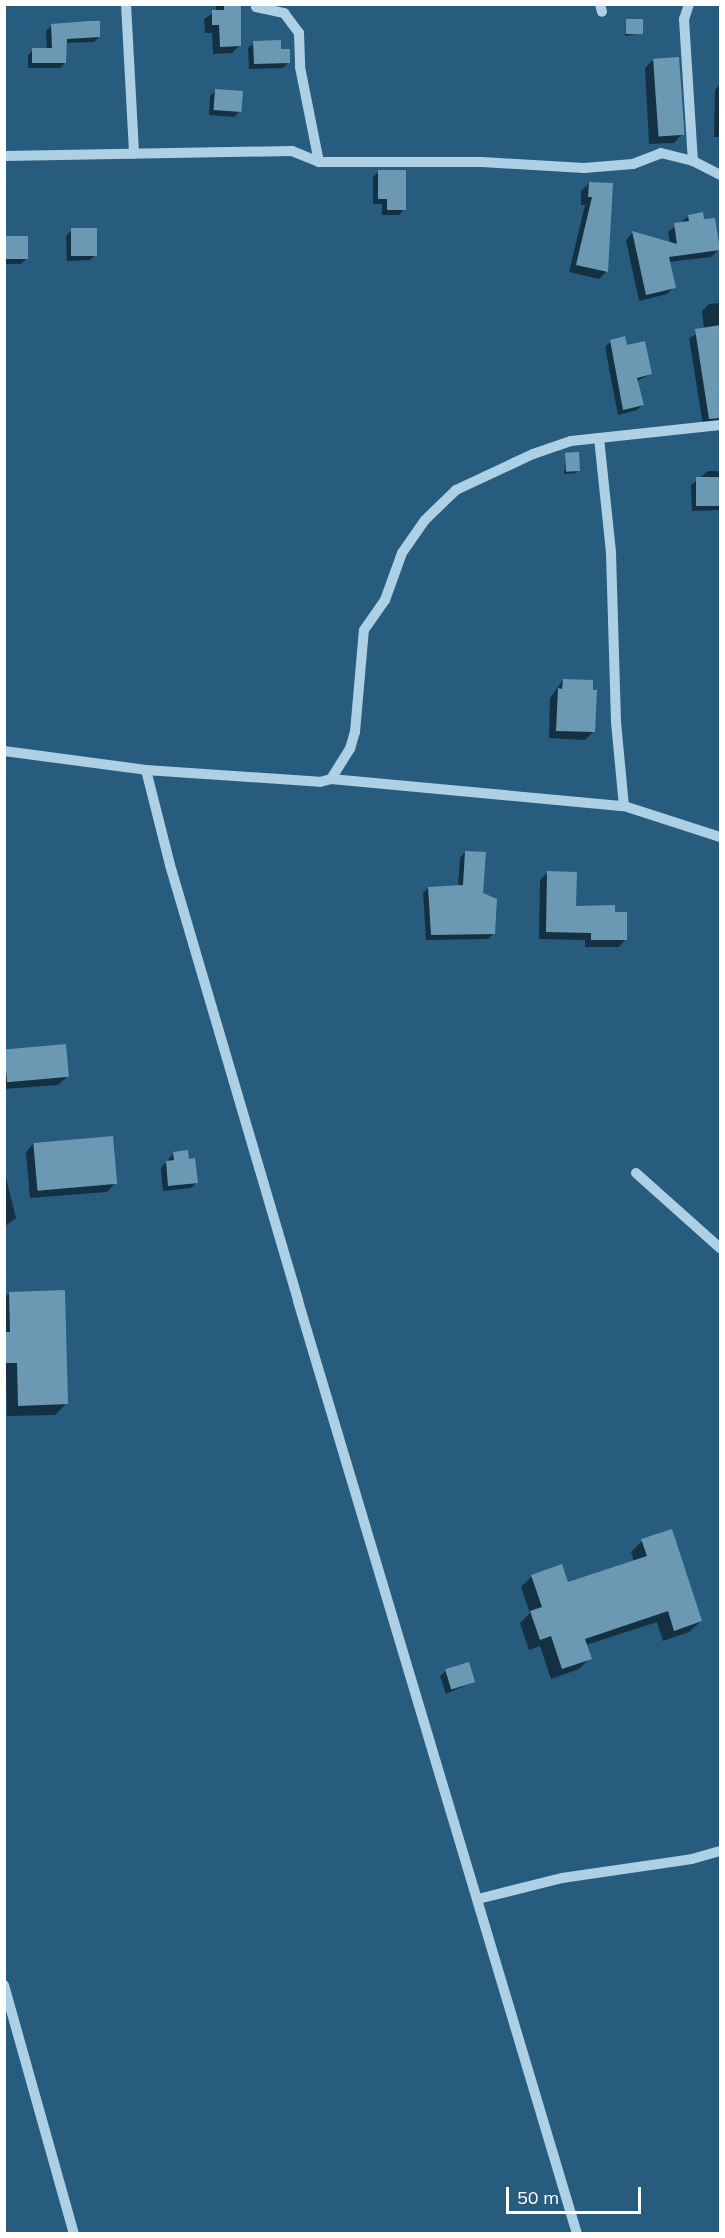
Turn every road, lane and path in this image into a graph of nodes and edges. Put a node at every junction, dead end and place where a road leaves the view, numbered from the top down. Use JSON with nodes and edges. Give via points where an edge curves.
{"nodes":[{"id":1,"x":126,"y":4,"type":"edge"},
{"id":2,"x":689,"y":4,"type":"edge"},
{"id":3,"x":256,"y":7,"type":"dead end"},
{"id":4,"x":134,"y":154,"type":"junction"},
{"id":5,"x":4,"y":156,"type":"edge"},
{"id":6,"x":693,"y":161,"type":"junction"},
{"id":7,"x":319,"y":162,"type":"junction"},
{"id":8,"x":720,"y":175,"type":"edge"},
{"id":9,"x":720,"y":425,"type":"edge"},
{"id":10,"x":598,"y":438,"type":"junction"},
{"id":11,"x":4,"y":751,"type":"edge"},
{"id":12,"x":146,"y":770,"type":"junction"},
{"id":13,"x":331,"y":779,"type":"junction"},
{"id":14,"x":624,"y":806,"type":"junction"},
{"id":15,"x":720,"y":837,"type":"edge"},
{"id":16,"x":636,"y":1173,"type":"dead end"},
{"id":17,"x":720,"y":1248,"type":"edge"},
{"id":18,"x":720,"y":1851,"type":"edge"},
{"id":19,"x":478,"y":1899,"type":"junction"},
{"id":20,"x":4,"y":1985,"type":"edge"},
{"id":21,"x":74,"y":2234,"type":"edge"},
{"id":22,"x":577,"y":2234,"type":"edge"}],
"edges":[{"from":1,"to":4,"type":"street"},
{"from":2,"to":6,"type":"street","via":[[684,19]]},
{"from":3,"to":7,"type":"street","via":[[284,13],[299,33],[300,67]]},
{"from":4,"to":5,"type":"street"},
{"from":4,"to":7,"type":"street","via":[[292,151]]},
{"from":6,"to":7,"type":"street","via":[[661,153],[633,164],[584,168],[482,162]]},
{"from":6,"to":8,"type":"street"},
{"from":9,"to":10,"type":"street"},
{"from":10,"to":13,"type":"street","via":[[571,441],[533,454],[456,490],[425,520],[402,553],[385,600],[364,630],[355,732],[350,750]]},
{"from":10,"to":14,"type":"street","via":[[611,553],[616,722]]},
{"from":11,"to":12,"type":"street"},
{"from":12,"to":13,"type":"street","via":[[320,782]]},
{"from":12,"to":19,"type":"street","via":[[170,865],[298,1301]]},
{"from":13,"to":14,"type":"street"},
{"from":14,"to":15,"type":"street"},
{"from":16,"to":17,"type":"street"},
{"from":18,"to":19,"type":"street","via":[[692,1859],[562,1878]]},
{"from":19,"to":22,"type":"street"},
{"from":20,"to":21,"type":"street"}]}
